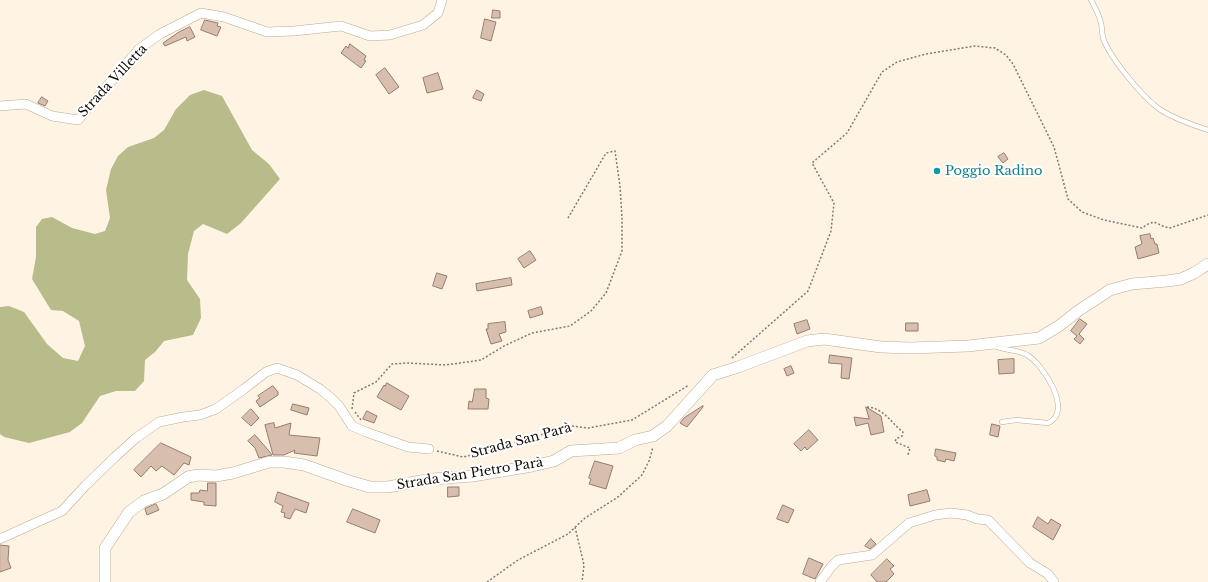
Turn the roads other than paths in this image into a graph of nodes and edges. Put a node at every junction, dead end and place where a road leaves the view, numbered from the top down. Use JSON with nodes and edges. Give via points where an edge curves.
{"nodes":[{"id":1,"x":442,"y":0,"type":"edge"},
{"id":2,"x":1091,"y":0,"type":"edge"},
{"id":3,"x":0,"y":106,"type":"edge"},
{"id":4,"x":1208,"y":130,"type":"edge"},
{"id":5,"x":1208,"y":264,"type":"edge"},
{"id":6,"x":991,"y":343,"type":"junction"},
{"id":7,"x":1002,"y":422,"type":"dead end"},
{"id":8,"x":429,"y":449,"type":"road end"},
{"id":9,"x":0,"y":539,"type":"edge"},
{"id":10,"x":105,"y":582,"type":"edge"},
{"id":11,"x":820,"y":582,"type":"edge"},
{"id":12,"x":1054,"y":582,"type":"edge"}],
"edges":[{"from":1,"to":3,"type":"street","name":"Strada Villetta","via":[[438,13],[423,26],[390,35],[370,36],[341,26],[267,32],[224,17],[201,13],[160,34],[140,49],[78,120],[52,116],[26,104]]},
{"from":2,"to":4,"type":"lane","via":[[1101,21],[1103,38],[1108,48],[1137,87],[1158,108]]},
{"from":5,"to":6,"type":"street","name":"Strada San Pietro Parà","via":[[1181,279],[1132,284],[1110,290],[1039,338]]},
{"from":6,"to":7,"type":"lane","via":[[1000,348],[1019,351],[1038,364],[1051,381],[1058,406],[1058,414],[1048,423],[1016,420]]},
{"from":6,"to":10,"type":"street","name":"Strada San Pietro Parà","via":[[910,348],[881,347],[824,339],[807,341],[713,375],[667,426],[652,436],[635,440],[619,448],[571,452],[554,461],[473,476],[370,487],[304,465],[269,462],[233,473],[188,477],[129,512],[105,548]]},
{"from":8,"to":9,"type":"street","via":[[408,447],[352,426],[338,406],[320,389],[297,375],[277,368],[266,372],[216,409],[200,415],[159,422],[115,457],[62,511]]},
{"from":11,"to":12,"type":"street","via":[[838,560],[872,555],[909,523],[951,513],[988,520],[1030,563],[1048,574]]}]}
